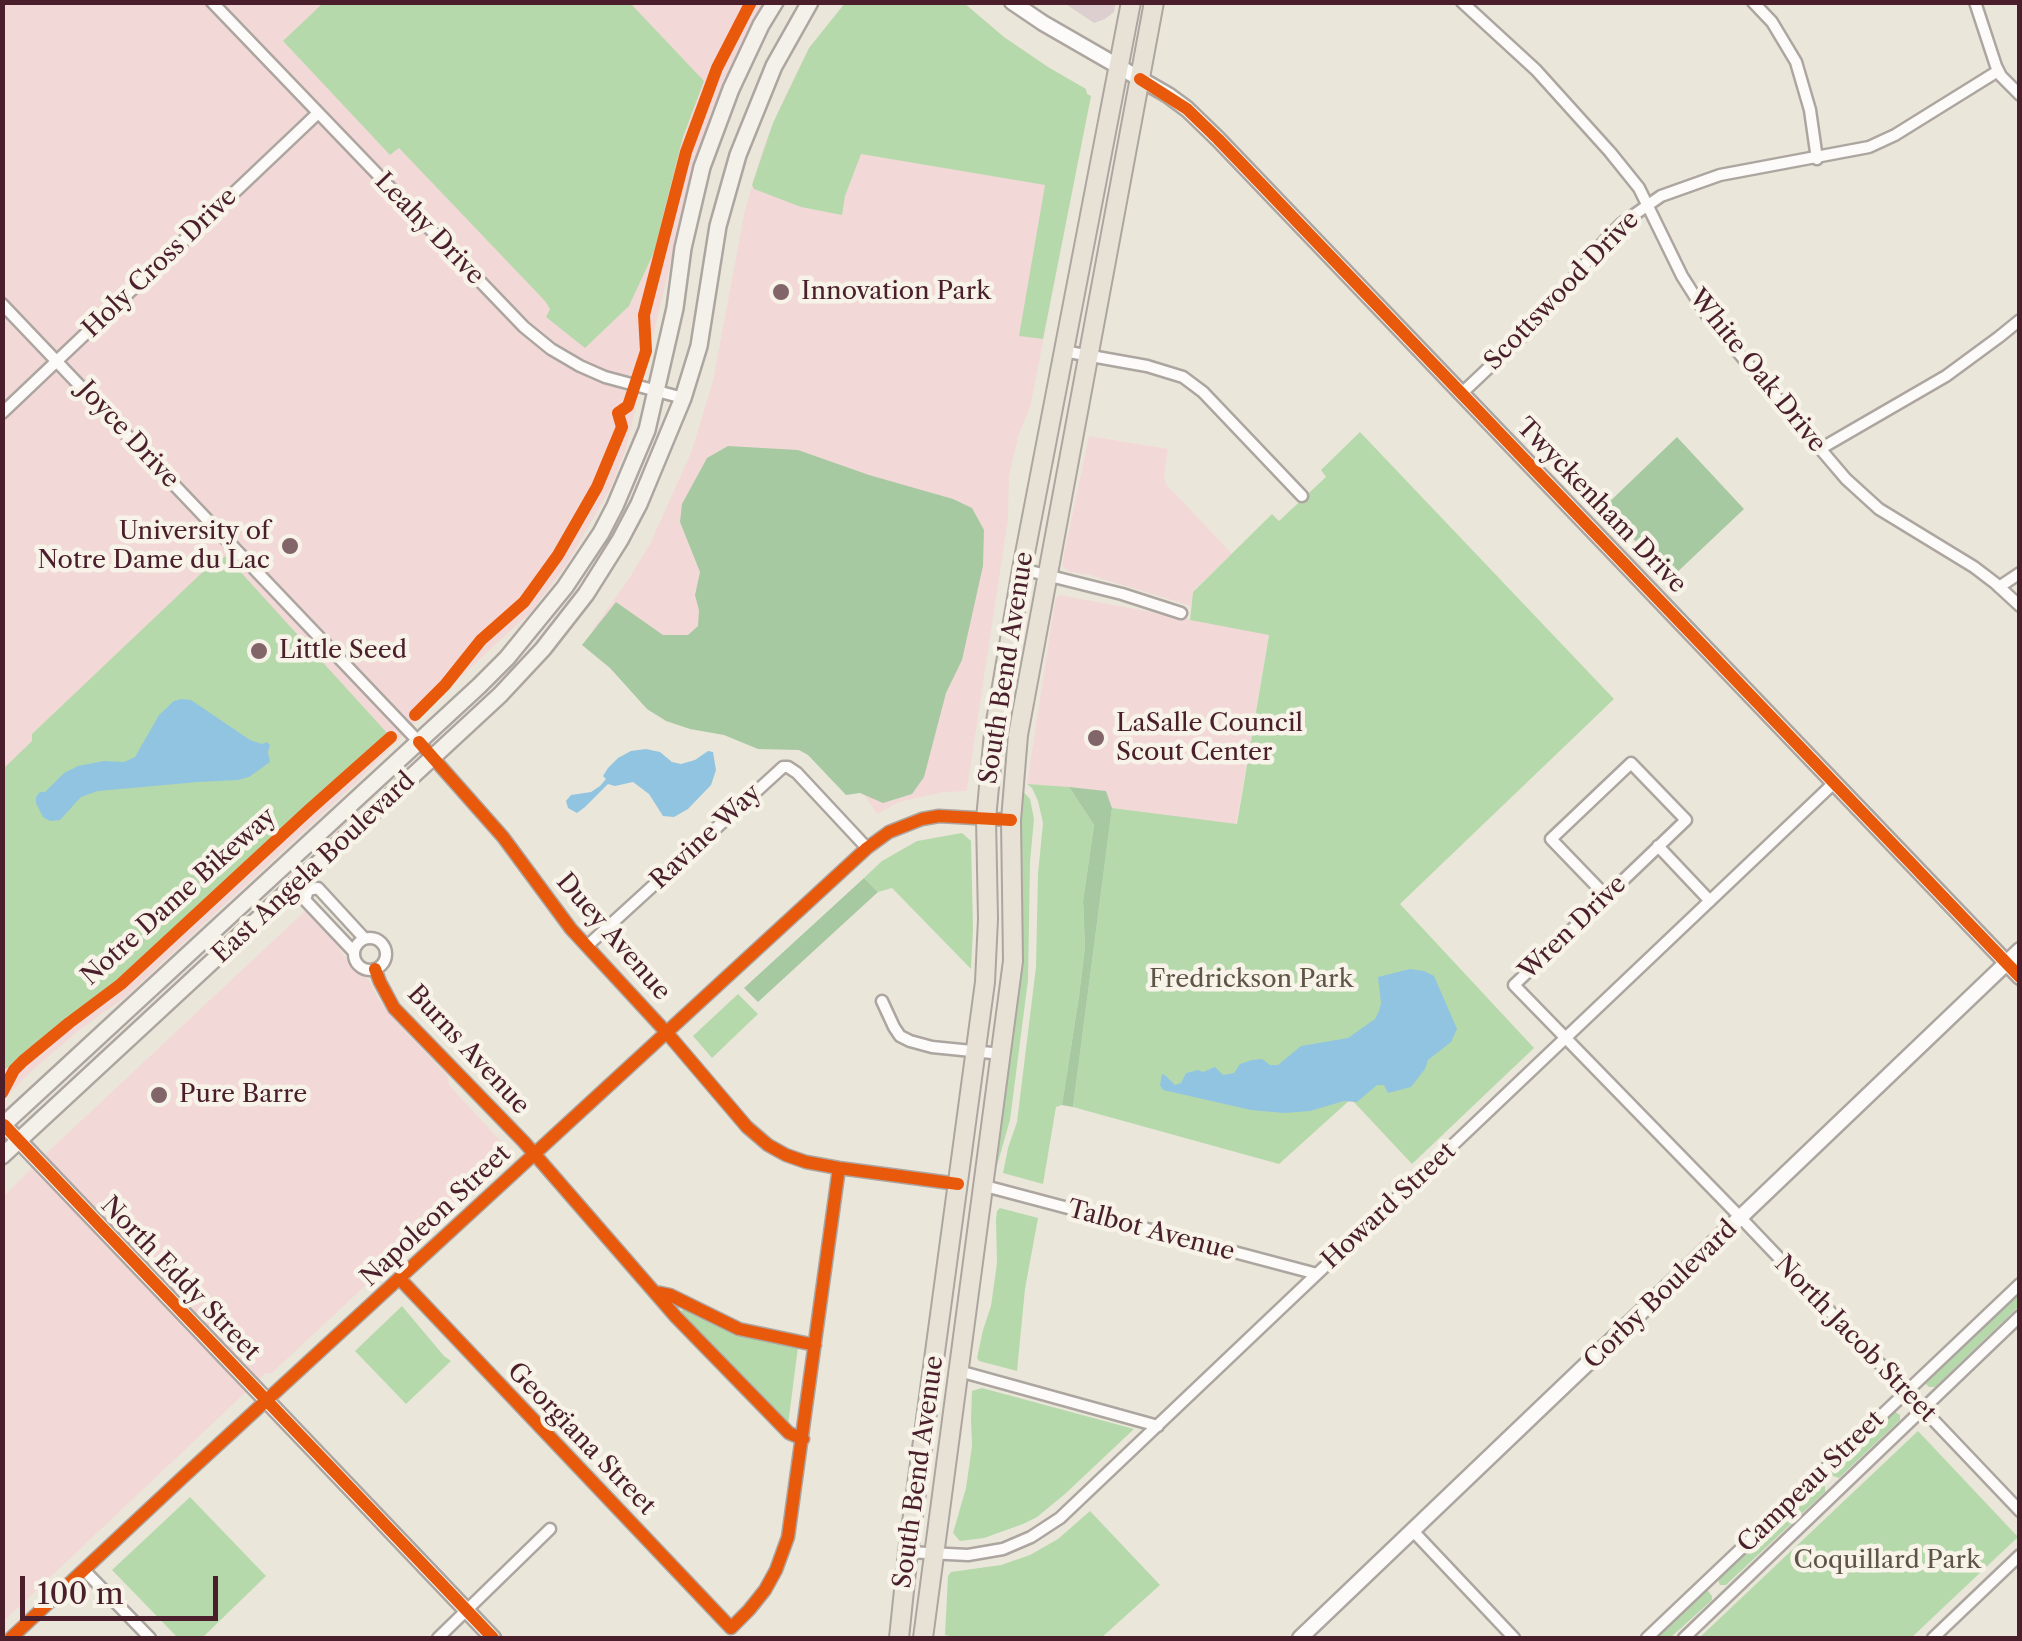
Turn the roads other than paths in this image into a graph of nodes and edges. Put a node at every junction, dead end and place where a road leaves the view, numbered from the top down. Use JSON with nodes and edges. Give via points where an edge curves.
{"nodes":[{"id":1,"x":212,"y":2,"type":"edge"},
{"id":2,"x":775,"y":2,"type":"edge"},
{"id":3,"x":810,"y":2,"type":"edge"},
{"id":4,"x":1012,"y":2,"type":"edge"},
{"id":5,"x":1131,"y":2,"type":"edge"},
{"id":6,"x":1154,"y":2,"type":"edge"},
{"id":7,"x":1462,"y":2,"type":"edge"},
{"id":8,"x":1753,"y":2,"type":"edge"},
{"id":9,"x":1975,"y":2,"type":"edge"},
{"id":10,"x":1118,"y":66,"type":"junction"},
{"id":11,"x":1998,"y":70,"type":"junction"},
{"id":12,"x":1140,"y":78,"type":"junction"},
{"id":13,"x":2020,"y":95,"type":"edge"},
{"id":14,"x":318,"y":113,"type":"junction"},
{"id":15,"x":1818,"y":158,"type":"junction"},
{"id":16,"x":1647,"y":204,"type":"junction"},
{"id":17,"x":2,"y":304,"type":"edge"},
{"id":18,"x":2020,"y":320,"type":"edge"},
{"id":19,"x":1063,"y":351,"type":"junction"},
{"id":20,"x":1088,"y":354,"type":"junction"},
{"id":21,"x":58,"y":360,"type":"junction"},
{"id":22,"x":657,"y":392,"type":"junction"},
{"id":23,"x":1462,"y":393,"type":"junction"},
{"id":24,"x":682,"y":398,"type":"junction"},
{"id":25,"x":2,"y":413,"type":"edge"},
{"id":26,"x":1820,"y":449,"type":"junction"},
{"id":27,"x":1302,"y":496,"type":"dead end"},
{"id":28,"x":1022,"y":568,"type":"junction"},
{"id":29,"x":2020,"y":573,"type":"edge"},
{"id":30,"x":1046,"y":575,"type":"junction"},
{"id":31,"x":1999,"y":587,"type":"junction"},
{"id":32,"x":2020,"y":606,"type":"edge"},
{"id":33,"x":1181,"y":613,"type":"dead end"},
{"id":34,"x":419,"y":742,"type":"junction"},
{"id":35,"x":433,"y":758,"type":"junction"},
{"id":36,"x":1834,"y":782,"type":"junction"},
{"id":37,"x":986,"y":819,"type":"junction"},
{"id":38,"x":1011,"y":820,"type":"junction"},
{"id":39,"x":1658,"y":846,"type":"junction"},
{"id":40,"x":867,"y":848,"type":"junction"},
{"id":41,"x":304,"y":886,"type":"junction"},
{"id":42,"x":1606,"y":896,"type":"junction"},
{"id":43,"x":1710,"y":900,"type":"junction"},
{"id":44,"x":364,"y":938,"type":"junction"},
{"id":45,"x":587,"y":946,"type":"junction"},
{"id":46,"x":2020,"y":950,"type":"edge"},
{"id":47,"x":354,"y":952,"type":"junction"},
{"id":48,"x":2006,"y":963,"type":"junction"},
{"id":49,"x":376,"y":969,"type":"junction"},
{"id":50,"x":2020,"y":976,"type":"edge"},
{"id":51,"x":882,"y":1001,"type":"dead end"},
{"id":52,"x":666,"y":1033,"type":"junction"},
{"id":53,"x":1565,"y":1038,"type":"junction"},
{"id":54,"x":977,"y":1052,"type":"junction"},
{"id":55,"x":1002,"y":1054,"type":"junction"},
{"id":56,"x":3,"y":1125,"type":"edge"},
{"id":57,"x":18,"y":1142,"type":"junction"},
{"id":58,"x":535,"y":1154,"type":"junction"},
{"id":59,"x":2,"y":1156,"type":"edge"},
{"id":60,"x":840,"y":1168,"type":"junction"},
{"id":61,"x":958,"y":1184,"type":"junction"},
{"id":62,"x":985,"y":1186,"type":"junction"},
{"id":63,"x":1740,"y":1218,"type":"junction"},
{"id":64,"x":1316,"y":1274,"type":"junction"},
{"id":65,"x":400,"y":1279,"type":"junction"},
{"id":66,"x":2020,"y":1284,"type":"edge"},
{"id":67,"x":655,"y":1292,"type":"junction"},
{"id":68,"x":2020,"y":1316,"type":"edge"},
{"id":69,"x":814,"y":1345,"type":"junction"},
{"id":70,"x":959,"y":1371,"type":"junction"},
{"id":71,"x":1906,"y":1392,"type":"junction"},
{"id":72,"x":266,"y":1402,"type":"junction"},
{"id":73,"x":1922,"y":1408,"type":"junction"},
{"id":74,"x":1158,"y":1426,"type":"junction"},
{"id":75,"x":803,"y":1439,"type":"junction"},
{"id":76,"x":2020,"y":1511,"type":"edge"},
{"id":77,"x":550,"y":1529,"type":"dead end"},
{"id":78,"x":1413,"y":1532,"type":"junction"},
{"id":79,"x":908,"y":1552,"type":"junction"},
{"id":80,"x":934,"y":1553,"type":"junction"},
{"id":81,"x":2020,"y":1555,"type":"edge"},
{"id":82,"x":84,"y":1570,"type":"junction"},
{"id":83,"x":466,"y":1611,"type":"junction"},
{"id":84,"x":11,"y":1638,"type":"edge"},
{"id":85,"x":150,"y":1638,"type":"edge"},
{"id":86,"x":438,"y":1638,"type":"edge"},
{"id":87,"x":493,"y":1638,"type":"edge"},
{"id":88,"x":899,"y":1638,"type":"edge"},
{"id":89,"x":923,"y":1638,"type":"edge"},
{"id":90,"x":1300,"y":1638,"type":"edge"},
{"id":91,"x":1514,"y":1638,"type":"edge"},
{"id":92,"x":1647,"y":1638,"type":"edge"},
{"id":93,"x":1684,"y":1638,"type":"edge"},
{"id":94,"x":1933,"y":1638,"type":"edge"}],
"edges":[{"from":1,"to":14,"type":"street","name":"Leahy Drive"},
{"from":2,"to":22,"type":"main road","name":"East Angela Boulevard","via":[[731,89],[702,167]]},
{"from":3,"to":24,"type":"main road","name":"East Angela Boulevard","via":[[774,66],[738,156]]},
{"from":4,"to":10,"type":"street","name":"Twyckenham Drive"},
{"from":5,"to":10,"type":"main road","name":"South Bend Avenue"},
{"from":6,"to":12,"type":"main road","name":"South Bend Avenue"},
{"from":7,"to":16,"type":"street","name":"White Oak Drive","via":[[1564,99]]},
{"from":8,"to":15,"type":"street","via":[[1796,62]]},
{"from":9,"to":11,"type":"street"},
{"from":10,"to":12,"type":"street","name":"Twyckenham Drive"},
{"from":10,"to":19,"type":"main road","name":"South Bend Avenue"},
{"from":11,"to":13,"type":"street"},
{"from":11,"to":15,"type":"street","name":"Scottswood Drive","via":[[1895,135]]},
{"from":12,"to":20,"type":"main road","name":"South Bend Avenue"},
{"from":12,"to":23,"type":"street","name":"Twyckenham Drive","via":[[1218,139]]},
{"from":14,"to":21,"type":"street","name":"Holy Cross Drive"},
{"from":14,"to":22,"type":"street","name":"Leahy Drive","via":[[524,327],[580,366]]},
{"from":15,"to":16,"type":"street","name":"Scottswood Drive","via":[[1720,175]]},
{"from":16,"to":23,"type":"street","name":"Scottswood Drive"},
{"from":16,"to":26,"type":"street","name":"White Oak Drive","via":[[1708,317]]},
{"from":17,"to":21,"type":"street","name":"Joyce Drive"},
{"from":18,"to":26,"type":"street","via":[[1946,376]]},
{"from":19,"to":20,"type":"street"},
{"from":19,"to":28,"type":"main road","name":"South Bend Avenue"},
{"from":20,"to":27,"type":"street","via":[[1168,371],[1194,384]]},
{"from":20,"to":30,"type":"main road","name":"South Bend Avenue"},
{"from":21,"to":25,"type":"street","name":"Holy Cross Drive"},
{"from":21,"to":34,"type":"street","name":"Joyce Drive"},
{"from":22,"to":24,"type":"street","name":"Leahy Drive"},
{"from":22,"to":34,"type":"main road","name":"East Angela Boulevard","via":[[627,480],[575,572],[507,658]]},
{"from":23,"to":36,"type":"street","name":"Twyckenham Drive"},
{"from":24,"to":35,"type":"main road","name":"East Angela Boulevard","via":[[639,504],[586,594],[523,672]]},
{"from":26,"to":31,"type":"street","name":"White Oak Drive","via":[[1878,509]]},
{"from":28,"to":30,"type":"street"},
{"from":28,"to":37,"type":"main road","name":"South Bend Avenue"},
{"from":29,"to":31,"type":"street"},
{"from":30,"to":33,"type":"street"},
{"from":30,"to":38,"type":"main road","name":"South Bend Avenue","via":[[1018,734]]},
{"from":31,"to":32,"type":"street","name":"White Oak Drive"},
{"from":34,"to":35,"type":"street","name":"Duey Avenue"},
{"from":34,"to":56,"type":"main road","name":"East Angela Boulevard"},
{"from":35,"to":41,"type":"main road","name":"East Angela Boulevard"},
{"from":35,"to":45,"type":"street","name":"Duey Avenue"},
{"from":36,"to":43,"type":"street","name":"Howard Street"},
{"from":36,"to":48,"type":"street","name":"Twyckenham Drive"},
{"from":37,"to":38,"type":"street","name":"Napoleon Street"},
{"from":37,"to":40,"type":"street","name":"Napoleon Street","via":[[922,819]]},
{"from":37,"to":54,"type":"main road","name":"South Bend Avenue","via":[[988,950]]},
{"from":38,"to":55,"type":"main road","name":"South Bend Avenue","via":[[1014,961]]},
{"from":39,"to":42,"type":"street","name":"Wren Drive"},
{"from":39,"to":42,"type":"street","name":"Wren Drive","via":[[1686,820],[1631,763],[1551,839]]},
{"from":39,"to":43,"type":"street"},
{"from":40,"to":45,"type":"street","name":"Ravine Way","via":[[784,767]]},
{"from":40,"to":52,"type":"street","name":"Napoleon Street"},
{"from":41,"to":44,"type":"street","via":[[318,888]]},
{"from":41,"to":47,"type":"street","via":[[305,900]]},
{"from":41,"to":57,"type":"main road","name":"East Angela Boulevard"},
{"from":42,"to":53,"type":"street","name":"Wren Drive","via":[[1514,985]]},
{"from":43,"to":53,"type":"street","name":"Howard Street"},
{"from":44,"to":47,"type":"street"},
{"from":44,"to":49,"type":"street","via":[[385,946],[386,960]]},
{"from":45,"to":52,"type":"street","name":"Duey Avenue"},
{"from":46,"to":48,"type":"street","name":"Corby Boulevard"},
{"from":47,"to":49,"type":"street","via":[[362,968]]},
{"from":48,"to":50,"type":"street","name":"Twyckenham Drive"},
{"from":48,"to":63,"type":"street","name":"Corby Boulevard"},
{"from":49,"to":58,"type":"street","name":"Burns Avenue","via":[[394,1008]]},
{"from":51,"to":54,"type":"street","via":[[900,1036],[932,1048]]},
{"from":52,"to":58,"type":"street","name":"Napoleon Street"},
{"from":52,"to":60,"type":"street","name":"Duey Avenue","via":[[768,1145]]},
{"from":53,"to":63,"type":"street","name":"North Jacob Street"},
{"from":53,"to":64,"type":"street","name":"Howard Street"},
{"from":54,"to":55,"type":"street"},
{"from":54,"to":61,"type":"main road","name":"South Bend Avenue"},
{"from":55,"to":62,"type":"main road","name":"South Bend Avenue"},
{"from":56,"to":57,"type":"street","name":"North Eddy Street"},
{"from":57,"to":59,"type":"main road","name":"East Angela Boulevard"},
{"from":57,"to":72,"type":"street","name":"North Eddy Street"},
{"from":58,"to":65,"type":"street","name":"Napoleon Street"},
{"from":58,"to":67,"type":"street","name":"Burns Avenue"},
{"from":60,"to":61,"type":"street","name":"Duey Avenue"},
{"from":60,"to":69,"type":"street"},
{"from":61,"to":79,"type":"main road","name":"South Bend Avenue"},
{"from":62,"to":64,"type":"street","name":"Talbot Avenue"},
{"from":62,"to":70,"type":"main road","name":"South Bend Avenue"},
{"from":63,"to":71,"type":"street","name":"North Jacob Street"},
{"from":63,"to":78,"type":"street","name":"Corby Boulevard"},
{"from":64,"to":74,"type":"street","name":"Howard Street"},
{"from":65,"to":72,"type":"street","name":"Napoleon Street"},
{"from":65,"to":75,"type":"street","name":"Georgiana Street","via":[[731,1628],[765,1590],[784,1551]]},
{"from":66,"to":71,"type":"street","name":"Campeau Street"},
{"from":67,"to":69,"type":"street","name":"Burns Avenue","via":[[739,1329]]},
{"from":67,"to":75,"type":"street","name":"Burns Avenue","via":[[788,1433]]},
{"from":68,"to":73,"type":"street","name":"Campeau Street"},
{"from":69,"to":75,"type":"street"},
{"from":70,"to":74,"type":"street"},
{"from":70,"to":80,"type":"main road","name":"South Bend Avenue"},
{"from":71,"to":73,"type":"street","name":"North Jacob Street"},
{"from":71,"to":92,"type":"street","name":"Campeau Street"},
{"from":72,"to":82,"type":"street","name":"Napoleon Street"},
{"from":72,"to":83,"type":"street","name":"North Eddy Street"},
{"from":73,"to":76,"type":"street","name":"North Jacob Street"},
{"from":73,"to":93,"type":"street","name":"Campeau Street"},
{"from":74,"to":80,"type":"street","name":"Howard Street","via":[[1032,1537],[968,1555]]},
{"from":77,"to":83,"type":"street"},
{"from":78,"to":90,"type":"street","name":"Corby Boulevard"},
{"from":78,"to":91,"type":"street"},
{"from":79,"to":80,"type":"street","name":"Howard Street"},
{"from":79,"to":88,"type":"main road","name":"South Bend Avenue"},
{"from":80,"to":89,"type":"main road","name":"South Bend Avenue"},
{"from":81,"to":94,"type":"street"},
{"from":82,"to":84,"type":"street","name":"Napoleon Street"},
{"from":82,"to":85,"type":"street"},
{"from":83,"to":86,"type":"street"},
{"from":83,"to":87,"type":"street","name":"North Eddy Street"}]}
